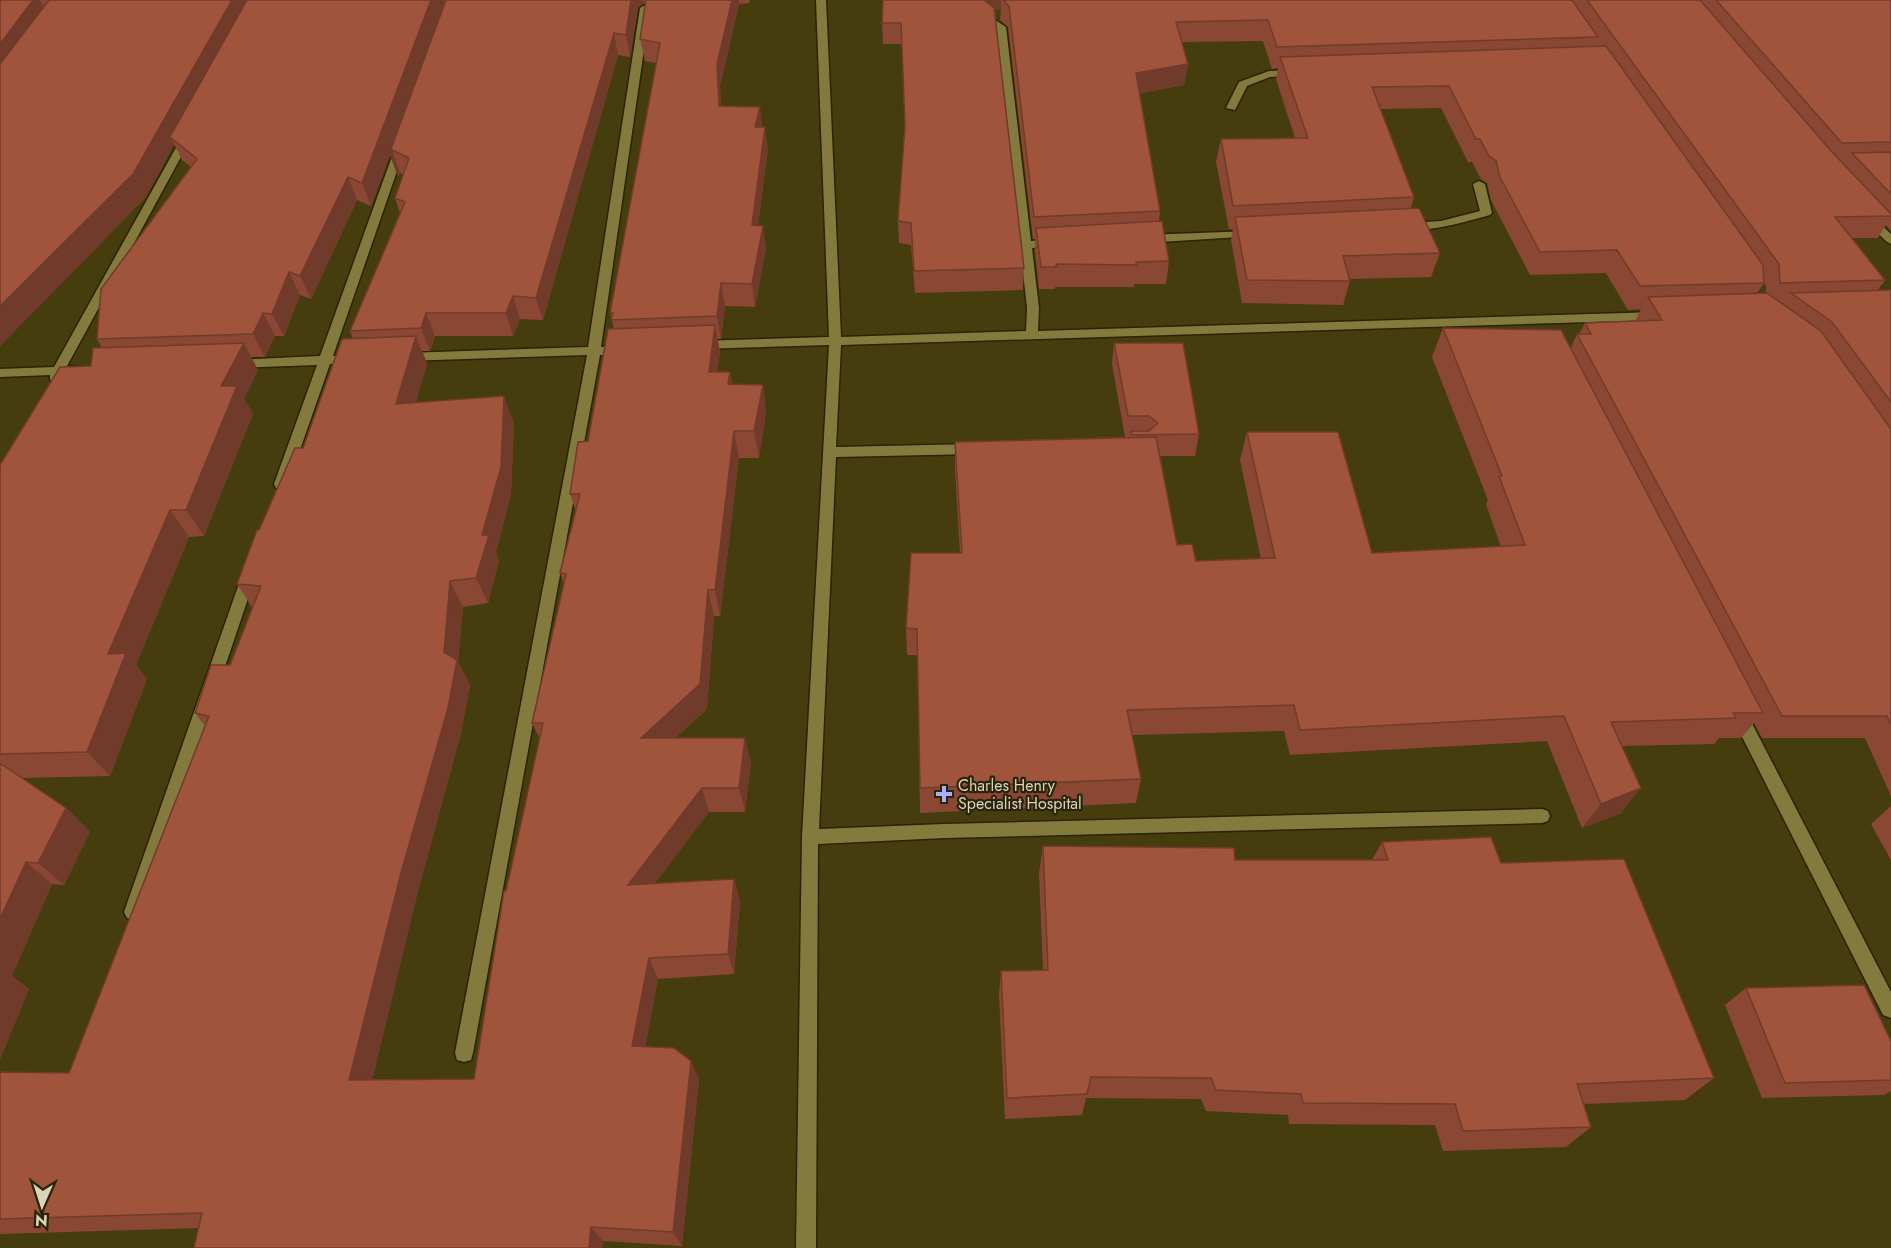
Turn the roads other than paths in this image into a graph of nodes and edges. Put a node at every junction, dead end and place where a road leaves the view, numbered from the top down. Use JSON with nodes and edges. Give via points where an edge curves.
{"nodes":[{"id":1,"x":821,"y":0,"type":"edge"},
{"id":2,"x":645,"y":8,"type":"edge"},
{"id":3,"x":1004,"y":14,"type":"edge"},
{"id":4,"x":1305,"y":73,"type":"edge"},
{"id":5,"x":1231,"y":108,"type":"dead end"},
{"id":6,"x":195,"y":121,"type":"edge"},
{"id":7,"x":404,"y":138,"type":"edge"},
{"id":8,"x":1479,"y":184,"type":"dead end"},
{"id":9,"x":1857,"y":206,"type":"edge"},
{"id":10,"x":1393,"y":227,"type":"edge"},
{"id":11,"x":1263,"y":233,"type":"edge"},
{"id":12,"x":1132,"y":240,"type":"edge"},
{"id":13,"x":1891,"y":240,"type":"edge"},
{"id":14,"x":1072,"y":243,"type":"edge"},
{"id":15,"x":1025,"y":245,"type":"junction"},
{"id":16,"x":1675,"y":316,"type":"edge"},
{"id":17,"x":1032,"y":336,"type":"junction"},
{"id":18,"x":835,"y":341,"type":"junction"},
{"id":19,"x":686,"y":346,"type":"edge"},
{"id":20,"x":640,"y":349,"type":"edge"},
{"id":21,"x":594,"y":351,"type":"junction"},
{"id":22,"x":370,"y":358,"type":"edge"},
{"id":23,"x":394,"y":358,"type":"edge"},
{"id":24,"x":323,"y":360,"type":"junction"},
{"id":25,"x":220,"y":364,"type":"edge"},
{"id":26,"x":93,"y":369,"type":"edge"},
{"id":27,"x":59,"y":371,"type":"junction"},
{"id":28,"x":0,"y":373,"type":"edge"},
{"id":29,"x":48,"y":391,"type":"edge"},
{"id":30,"x":993,"y":449,"type":"edge"},
{"id":31,"x":829,"y":452,"type":"junction"},
{"id":32,"x":276,"y":498,"type":"edge"},
{"id":33,"x":253,"y":566,"type":"edge"},
{"id":34,"x":1732,"y":700,"type":"edge"},
{"id":35,"x":1542,"y":816,"type":"dead end"},
{"id":36,"x":810,"y":837,"type":"junction"},
{"id":37,"x":128,"y":926,"type":"edge"},
{"id":38,"x":1890,"y":1009,"type":"edge"},
{"id":39,"x":464,"y":1053,"type":"dead end"},
{"id":40,"x":806,"y":1248,"type":"edge"}],
"edges":[{"from":1,"to":18,"type":"street"},
{"from":2,"to":21,"type":"street"},
{"from":3,"to":15,"type":"street","via":[[986,16],[1001,27]]},
{"from":4,"to":5,"type":"street","via":[[1269,74],[1243,84]]},
{"from":6,"to":27,"type":"street"},
{"from":7,"to":24,"type":"street"},
{"from":8,"to":10,"type":"street","via":[[1486,213],[1441,224]]},
{"from":9,"to":13,"type":"street"},
{"from":11,"to":12,"type":"street"},
{"from":14,"to":15,"type":"street"},
{"from":15,"to":17,"type":"street","via":[[1033,308]]},
{"from":16,"to":17,"type":"street","via":[[1535,325]]},
{"from":17,"to":18,"type":"street"},
{"from":18,"to":19,"type":"street"},
{"from":18,"to":31,"type":"street"},
{"from":20,"to":21,"type":"street"},
{"from":21,"to":23,"type":"street"},
{"from":21,"to":39,"type":"street"},
{"from":22,"to":24,"type":"street"},
{"from":24,"to":25,"type":"street"},
{"from":24,"to":32,"type":"street"},
{"from":26,"to":27,"type":"street"},
{"from":27,"to":28,"type":"street"},
{"from":27,"to":29,"type":"street"},
{"from":30,"to":31,"type":"street"},
{"from":31,"to":36,"type":"street"},
{"from":33,"to":37,"type":"street"},
{"from":34,"to":38,"type":"street"},
{"from":35,"to":36,"type":"street"},
{"from":36,"to":40,"type":"street"}]}
